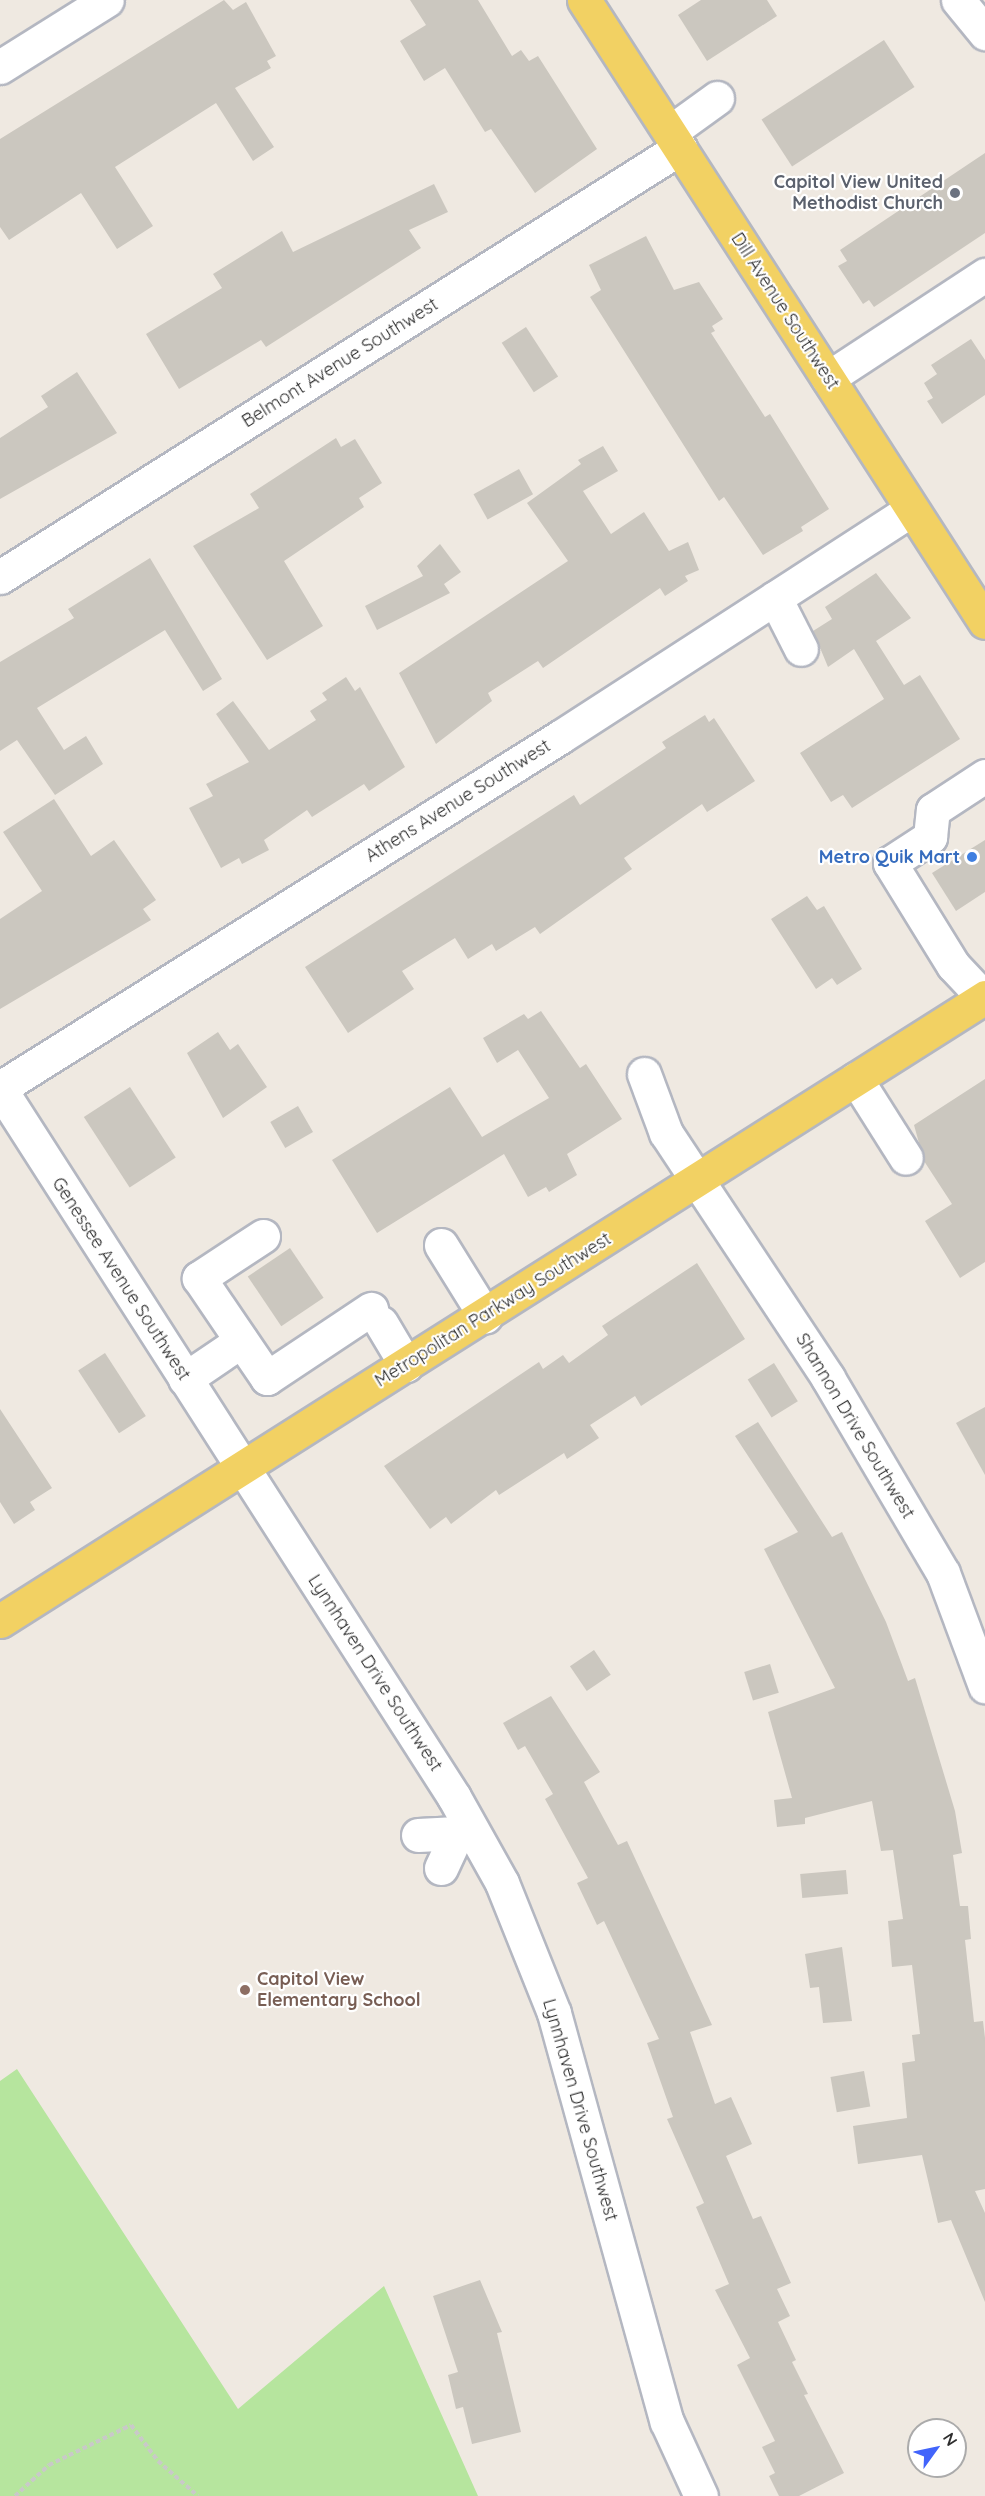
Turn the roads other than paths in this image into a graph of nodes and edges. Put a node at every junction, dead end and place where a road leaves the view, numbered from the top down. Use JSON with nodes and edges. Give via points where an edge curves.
{"nodes":[{"id":1,"x":106,"y":0,"type":"edge"},
{"id":2,"x":584,"y":0,"type":"edge"},
{"id":3,"x":958,"y":0,"type":"edge"},
{"id":4,"x":985,"y":33,"type":"edge"},
{"id":5,"x":0,"y":67,"type":"edge"},
{"id":6,"x":717,"y":98,"type":"dead end"},
{"id":7,"x":675,"y":140,"type":"junction"},
{"id":8,"x":985,"y":275,"type":"edge"},
{"id":9,"x":828,"y":378,"type":"junction"},
{"id":10,"x":912,"y":509,"type":"junction"},
{"id":11,"x":0,"y":577,"type":"edge"},
{"id":12,"x":775,"y":598,"type":"junction"},
{"id":13,"x":985,"y":622,"type":"edge"},
{"id":14,"x":801,"y":649,"type":"dead end"},
{"id":15,"x":985,"y":776,"type":"edge"},
{"id":16,"x":984,"y":998,"type":"edge"},
{"id":17,"x":644,"y":1074,"type":"dead end"},
{"id":18,"x":856,"y":1079,"type":"junction"},
{"id":19,"x":0,"y":1089,"type":"edge"},
{"id":20,"x":906,"y":1158,"type":"dead end"},
{"id":21,"x":698,"y":1181,"type":"junction"},
{"id":22,"x":263,"y":1236,"type":"dead end"},
{"id":23,"x":441,"y":1245,"type":"dead end"},
{"id":24,"x":485,"y":1316,"type":"junction"},
{"id":25,"x":241,"y":1341,"type":"junction"},
{"id":26,"x":406,"y":1365,"type":"junction"},
{"id":27,"x":185,"y":1379,"type":"junction"},
{"id":28,"x":243,"y":1468,"type":"junction"},
{"id":29,"x":0,"y":1621,"type":"edge"},
{"id":30,"x":985,"y":1686,"type":"edge"},
{"id":31,"x":463,"y":1829,"type":"junction"},
{"id":32,"x":418,"y":1835,"type":"dead end"},
{"id":33,"x":441,"y":1868,"type":"dead end"},
{"id":34,"x":701,"y":2496,"type":"edge"}],
"edges":[{"from":1,"to":5,"type":"street"},
{"from":2,"to":7,"type":"main road","name":"Dill Avenue Southwest"},
{"from":3,"to":4,"type":"street"},
{"from":6,"to":7,"type":"street","name":"Belmont Avenue Southwest"},
{"from":7,"to":9,"type":"main road","name":"Dill Avenue Southwest"},
{"from":7,"to":11,"type":"street","name":"Belmont Avenue Southwest"},
{"from":8,"to":9,"type":"street"},
{"from":9,"to":10,"type":"main road","name":"Dill Avenue Southwest"},
{"from":10,"to":12,"type":"street","name":"Athens Avenue Southwest"},
{"from":10,"to":13,"type":"main road","name":"Dill Avenue Southwest"},
{"from":12,"to":14,"type":"street"},
{"from":12,"to":19,"type":"street","name":"Athens Avenue Southwest"},
{"from":15,"to":16,"type":"street","via":[[933,810],[930,837],[890,863],[953,965]]},
{"from":16,"to":18,"type":"main road","name":"Metropolitan Parkway Southwest"},
{"from":17,"to":21,"type":"street","name":"Shannon Drive Southwest","via":[[666,1133]]},
{"from":18,"to":20,"type":"street"},
{"from":18,"to":21,"type":"main road","name":"Metropolitan Parkway Southwest"},
{"from":19,"to":27,"type":"street","name":"Genessee Avenue Southwest"},
{"from":21,"to":24,"type":"main road","name":"Metropolitan Parkway Southwest"},
{"from":21,"to":30,"type":"street","name":"Shannon Drive Southwest","via":[[828,1378],[943,1573]]},
{"from":22,"to":25,"type":"street","via":[[199,1278]]},
{"from":23,"to":24,"type":"street"},
{"from":24,"to":26,"type":"main road","name":"Metropolitan Parkway Southwest"},
{"from":25,"to":26,"type":"street","via":[[267,1378],[376,1316]]},
{"from":25,"to":27,"type":"street"},
{"from":26,"to":28,"type":"main road","name":"Metropolitan Parkway Southwest"},
{"from":27,"to":28,"type":"street","name":"Genessee Avenue Southwest"},
{"from":28,"to":29,"type":"main road","name":"Metropolitan Parkway Southwest"},
{"from":28,"to":31,"type":"street","name":"Lynnhaven Drive Southwest"},
{"from":31,"to":32,"type":"street"},
{"from":31,"to":33,"type":"street"},
{"from":31,"to":34,"type":"street","name":"Lynnhaven Drive Southwest","via":[[502,1883],[554,2013],[667,2422]]}]}
